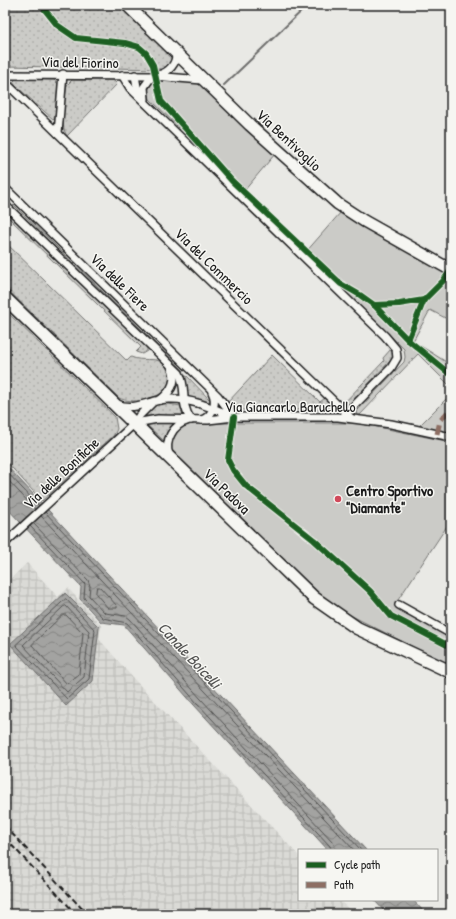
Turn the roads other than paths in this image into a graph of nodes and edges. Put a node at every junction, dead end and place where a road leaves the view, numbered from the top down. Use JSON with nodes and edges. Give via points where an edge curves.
{"nodes":[{"id":1,"x":127,"y":5,"type":"edge"},
{"id":2,"x":176,"y":52,"type":"junction"},
{"id":3,"x":188,"y":64,"type":"junction"},
{"id":4,"x":173,"y":66,"type":"junction"},
{"id":5,"x":63,"y":74,"type":"junction"},
{"id":6,"x":5,"y":75,"type":"edge"},
{"id":7,"x":122,"y":75,"type":"junction"},
{"id":8,"x":135,"y":75,"type":"junction"},
{"id":9,"x":153,"y":76,"type":"junction"},
{"id":10,"x":178,"y":78,"type":"junction"},
{"id":11,"x":205,"y":80,"type":"junction"},
{"id":12,"x":5,"y":82,"type":"edge"},
{"id":13,"x":145,"y":100,"type":"junction"},
{"id":14,"x":150,"y":106,"type":"junction"},
{"id":15,"x":58,"y":134,"type":"junction"},
{"id":16,"x":5,"y":188,"type":"edge"},
{"id":17,"x":12,"y":194,"type":"junction"},
{"id":18,"x":5,"y":201,"type":"edge"},
{"id":19,"x":5,"y":205,"type":"edge"},
{"id":20,"x":451,"y":270,"type":"edge"},
{"id":21,"x":5,"y":298,"type":"edge"},
{"id":22,"x":170,"y":364,"type":"junction"},
{"id":23,"x":210,"y":388,"type":"junction"},
{"id":24,"x":160,"y":400,"type":"junction"},
{"id":25,"x":184,"y":400,"type":"junction"},
{"id":26,"x":113,"y":402,"type":"junction"},
{"id":27,"x":153,"y":402,"type":"junction"},
{"id":28,"x":213,"y":409,"type":"junction"},
{"id":29,"x":349,"y":416,"type":"junction"},
{"id":30,"x":234,"y":417,"type":"junction"},
{"id":31,"x":191,"y":420,"type":"junction"},
{"id":32,"x":200,"y":420,"type":"junction"},
{"id":33,"x":135,"y":423,"type":"junction"},
{"id":34,"x":451,"y":437,"type":"edge"},
{"id":35,"x":169,"y":457,"type":"junction"},
{"id":36,"x":5,"y":543,"type":"edge"},
{"id":37,"x":398,"y":605,"type":"dead end"},
{"id":38,"x":451,"y":634,"type":"edge"},
{"id":39,"x":451,"y":672,"type":"edge"}],
"edges":[{"from":1,"to":2,"type":"street","name":"Via Bentivoglio"},
{"from":2,"to":3,"type":"street","name":"Via Bentivoglio"},
{"from":2,"to":4,"type":"street"},
{"from":3,"to":4,"type":"street","via":[[180,62]]},
{"from":3,"to":10,"type":"street"},
{"from":3,"to":11,"type":"street","name":"Via Bentivoglio"},
{"from":4,"to":9,"type":"street"},
{"from":5,"to":6,"type":"street","name":"Via del Fiorino"},
{"from":5,"to":7,"type":"street","name":"Via del Fiorino"},
{"from":5,"to":15,"type":"street"},
{"from":7,"to":8,"type":"street","name":"Via del Fiorino"},
{"from":7,"to":14,"type":"street","via":[[127,85]]},
{"from":8,"to":9,"type":"street","name":"Via del Fiorino"},
{"from":8,"to":13,"type":"street","via":[[137,87]]},
{"from":9,"to":10,"type":"street","name":"Via del Fiorino"},
{"from":9,"to":13,"type":"street","via":[[144,88]]},
{"from":10,"to":11,"type":"street","name":"Via del Fiorino"},
{"from":11,"to":20,"type":"street","name":"Via Bentivoglio","via":[[255,130],[338,204]]},
{"from":12,"to":15,"type":"street","name":"Via del Commercio"},
{"from":13,"to":14,"type":"street"},
{"from":14,"to":29,"type":"street","via":[[396,349],[397,358],[391,368]]},
{"from":15,"to":29,"type":"street","name":"Via del Commercio"},
{"from":16,"to":17,"type":"street","name":"Via delle Fiere"},
{"from":17,"to":18,"type":"street"},
{"from":17,"to":23,"type":"street","name":"Via delle Fiere"},
{"from":19,"to":22,"type":"street","name":"Via delle Fiere"},
{"from":21,"to":26,"type":"main road","name":"Via Padova"},
{"from":22,"to":24,"type":"street","via":[[174,371],[173,386]]},
{"from":22,"to":25,"type":"street","name":"Via delle Fiere","via":[[183,381]]},
{"from":23,"to":28,"type":"street","via":[[214,399]]},
{"from":23,"to":30,"type":"street","name":"Via delle Fiere"},
{"from":24,"to":25,"type":"street"},
{"from":24,"to":27,"type":"street"},
{"from":25,"to":28,"type":"street"},
{"from":25,"to":31,"type":"street","name":"Via delle Fiere"},
{"from":26,"to":27,"type":"street","via":[[134,408]]},
{"from":26,"to":33,"type":"main road","name":"Via Padova"},
{"from":27,"to":33,"type":"street","name":"Via delle Bonifiche"},
{"from":28,"to":30,"type":"street"},
{"from":28,"to":32,"type":"street","name":"Via Giancarlo Baruchello","via":[[206,418]]},
{"from":29,"to":30,"type":"street","name":"Via Giancarlo Baruchello"},
{"from":29,"to":34,"type":"street","name":"Via Giancarlo Baruchello"},
{"from":30,"to":32,"type":"street","name":"Via Giancarlo Baruchello"},
{"from":31,"to":32,"type":"street","name":"Via Giancarlo Baruchello"},
{"from":31,"to":33,"type":"street","name":"Via Giancarlo Baruchello","via":[[148,420]]},
{"from":31,"to":35,"type":"street","via":[[182,423],[171,435],[167,446]]},
{"from":33,"to":35,"type":"main road","name":"Via Padova"},
{"from":33,"to":36,"type":"street","name":"Via delle Bonifiche"},
{"from":35,"to":39,"type":"main road","name":"Via Padova","via":[[323,606],[370,635]]},
{"from":37,"to":38,"type":"street"}]}
